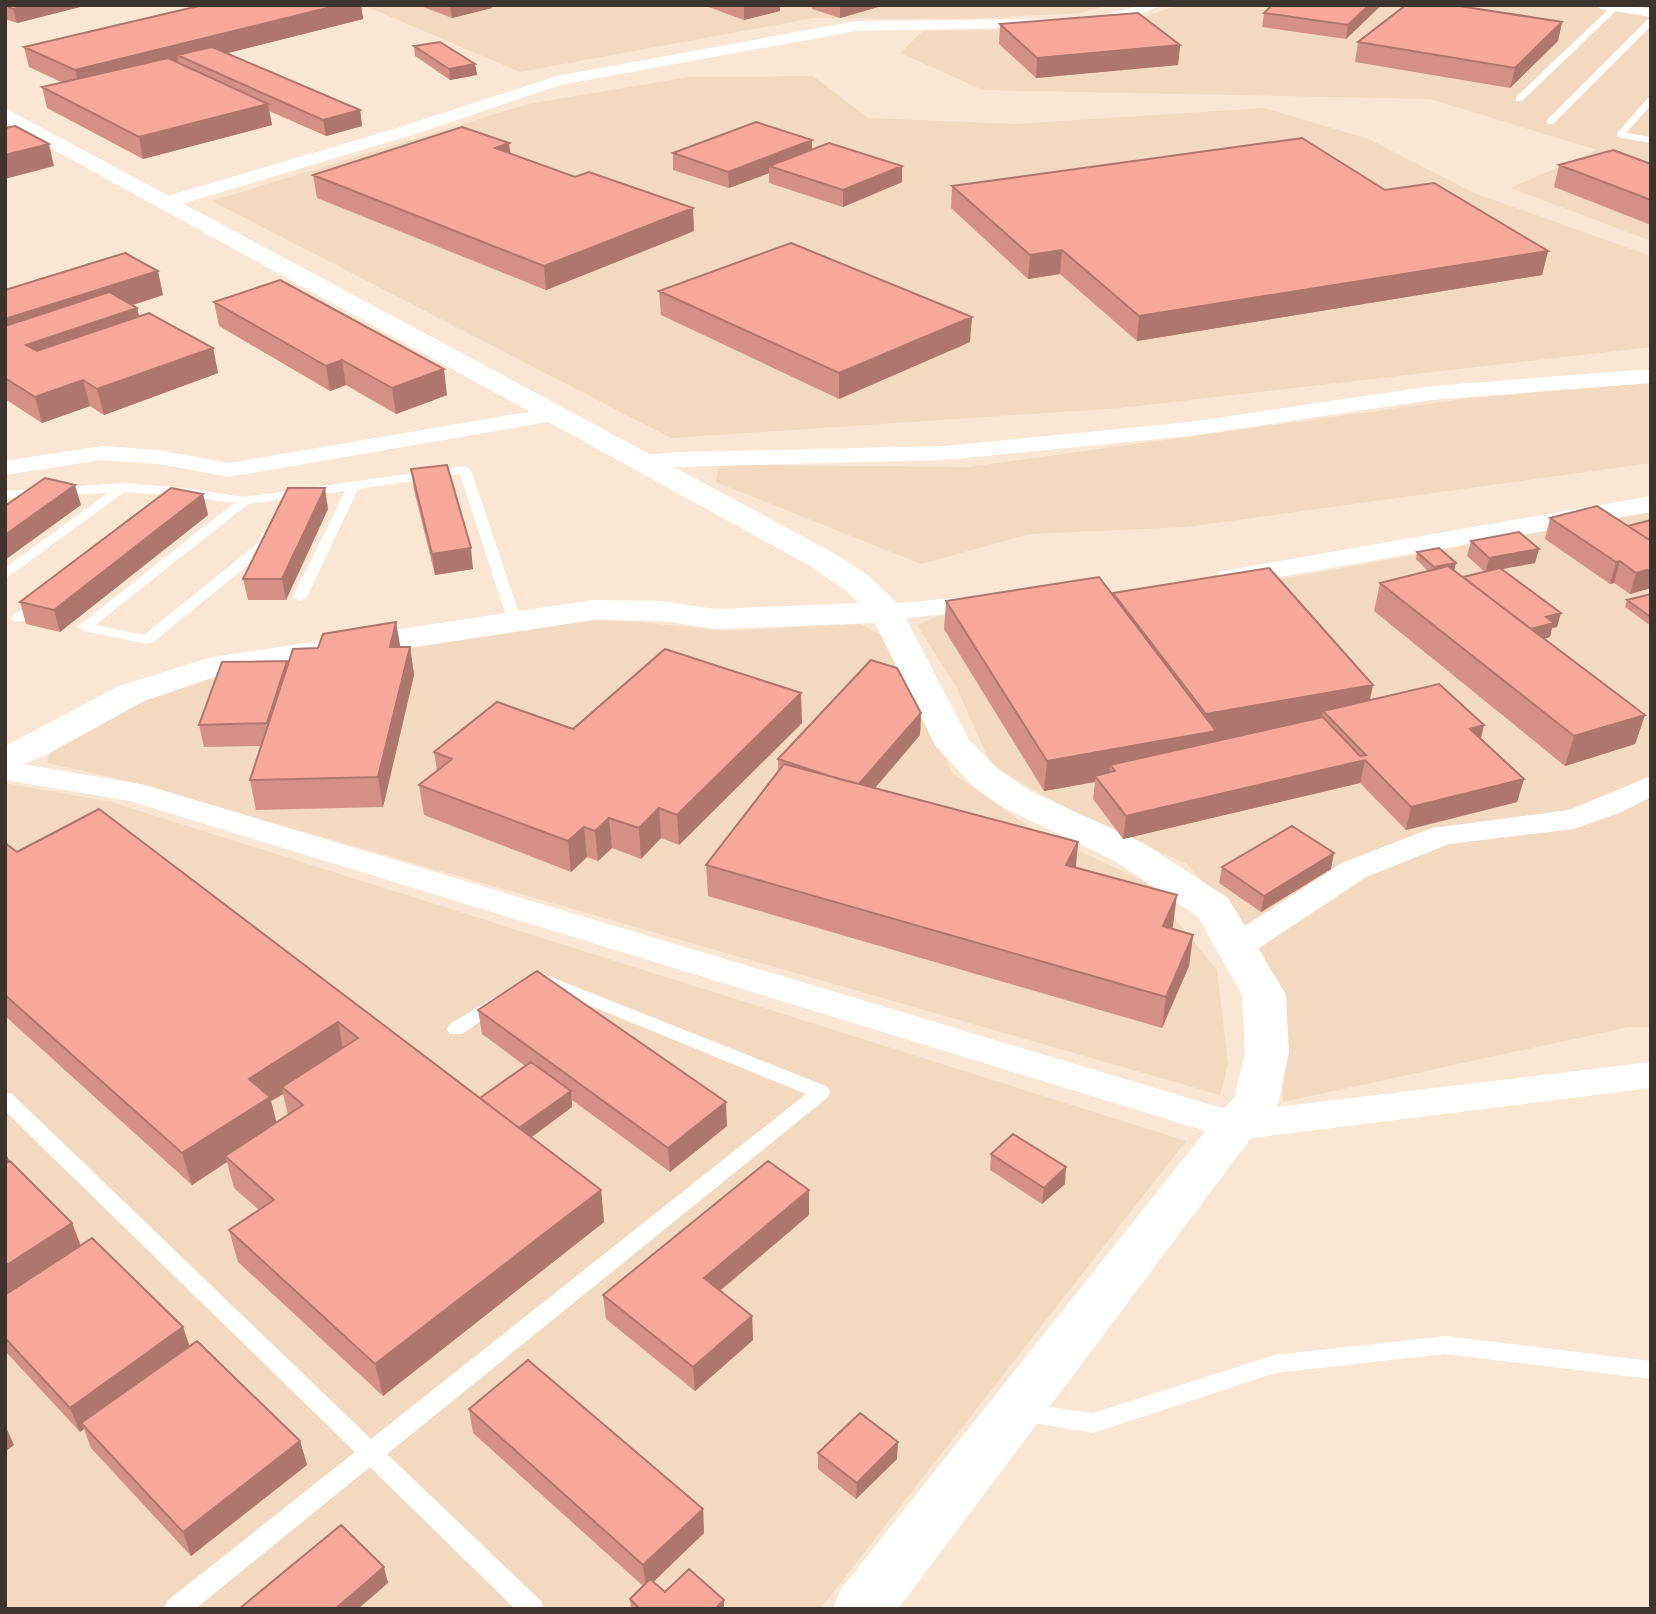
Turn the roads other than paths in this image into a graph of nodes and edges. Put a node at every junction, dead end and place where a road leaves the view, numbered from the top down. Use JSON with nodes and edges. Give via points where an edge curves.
{"nodes":[{"id":1,"x":1156,"y":5,"type":"edge"},
{"id":2,"x":1608,"y":6,"type":"edge"},
{"id":3,"x":1651,"y":13,"type":"edge"},
{"id":4,"x":1651,"y":21,"type":"edge"},
{"id":5,"x":1519,"y":99,"type":"dead end"},
{"id":6,"x":1651,"y":100,"type":"edge"},
{"id":7,"x":5,"y":114,"type":"edge"},
{"id":8,"x":1550,"y":122,"type":"dead end"},
{"id":9,"x":1651,"y":140,"type":"edge"},
{"id":10,"x":167,"y":202,"type":"junction"},
{"id":11,"x":1651,"y":376,"type":"edge"},
{"id":12,"x":557,"y":414,"type":"junction"},
{"id":13,"x":642,"y":461,"type":"junction"},
{"id":14,"x":5,"y":468,"type":"edge"},
{"id":15,"x":354,"y":485,"type":"junction"},
{"id":16,"x":123,"y":487,"type":"junction"},
{"id":17,"x":187,"y":491,"type":"junction"},
{"id":18,"x":40,"y":492,"type":"junction"},
{"id":19,"x":5,"y":495,"type":"edge"},
{"id":20,"x":244,"y":501,"type":"junction"},
{"id":21,"x":1651,"y":504,"type":"edge"},
{"id":22,"x":166,"y":507,"type":"edge"},
{"id":23,"x":280,"y":507,"type":"junction"},
{"id":24,"x":14,"y":510,"type":"edge"},
{"id":25,"x":5,"y":575,"type":"edge"},
{"id":26,"x":1203,"y":583,"type":"edge"},
{"id":27,"x":49,"y":594,"type":"edge"},
{"id":28,"x":300,"y":597,"type":"dead end"},
{"id":29,"x":1011,"y":601,"type":"edge"},
{"id":30,"x":887,"y":612,"type":"junction"},
{"id":31,"x":18,"y":618,"type":"dead end"},
{"id":32,"x":515,"y":622,"type":"junction"},
{"id":33,"x":5,"y":759,"type":"edge"},
{"id":34,"x":5,"y":770,"type":"edge"},
{"id":35,"x":1651,"y":785,"type":"edge"},
{"id":36,"x":1235,"y":948,"type":"junction"},
{"id":37,"x":456,"y":1029,"type":"dead end"},
{"id":38,"x":1651,"y":1075,"type":"edge"},
{"id":39,"x":5,"y":1099,"type":"edge"},
{"id":40,"x":1235,"y":1126,"type":"junction"},
{"id":41,"x":1651,"y":1370,"type":"edge"},
{"id":42,"x":1015,"y":1411,"type":"junction"},
{"id":43,"x":371,"y":1452,"type":"junction"},
{"id":44,"x":176,"y":1609,"type":"edge"},
{"id":45,"x":532,"y":1609,"type":"edge"},
{"id":46,"x":862,"y":1609,"type":"edge"}],
"edges":[{"from":1,"to":10,"type":"street","via":[[1109,21],[856,26],[556,81]]},
{"from":2,"to":3,"type":"street"},
{"from":2,"to":5,"type":"lane"},
{"from":4,"to":8,"type":"lane"},
{"from":6,"to":9,"type":"lane","via":[[1620,135]]},
{"from":7,"to":10,"type":"street"},
{"from":10,"to":12,"type":"street"},
{"from":11,"to":13,"type":"street","via":[[1432,393],[1190,429],[945,453]]},
{"from":12,"to":13,"type":"street"},
{"from":12,"to":14,"type":"street","via":[[229,470],[159,457],[102,453]]},
{"from":13,"to":30,"type":"street","via":[[821,559],[857,583]]},
{"from":15,"to":23,"type":"lane"},
{"from":15,"to":28,"type":"lane"},
{"from":15,"to":32,"type":"lane","via":[[465,470]]},
{"from":16,"to":17,"type":"lane"},
{"from":16,"to":18,"type":"lane"},
{"from":16,"to":25,"type":"lane"},
{"from":17,"to":20,"type":"lane"},
{"from":17,"to":22,"type":"lane"},
{"from":18,"to":19,"type":"lane"},
{"from":18,"to":24,"type":"lane"},
{"from":20,"to":23,"type":"lane"},
{"from":20,"to":23,"type":"lane","via":[[84,627],[147,640],[265,544]]},
{"from":21,"to":26,"type":"street"},
{"from":27,"to":31,"type":"lane"},
{"from":29,"to":30,"type":"street"},
{"from":30,"to":32,"type":"street","via":[[714,619],[663,611],[594,610]]},
{"from":30,"to":36,"type":"street","via":[[953,744],[984,776],[1016,799],[1167,875],[1213,908]]},
{"from":32,"to":33,"type":"street","via":[[212,667],[157,682]]},
{"from":34,"to":40,"type":"street","via":[[134,792]]},
{"from":35,"to":36,"type":"street","via":[[1574,819],[1443,835],[1354,870]]},
{"from":36,"to":40,"type":"street","via":[[1264,995],[1267,1053],[1255,1105]]},
{"from":37,"to":43,"type":"lane","via":[[535,976],[821,1092]]},
{"from":38,"to":40,"type":"street"},
{"from":39,"to":43,"type":"lane"},
{"from":40,"to":42,"type":"street"},
{"from":41,"to":42,"type":"lane","via":[[1445,1345],[1275,1364],[1093,1423]]},
{"from":42,"to":46,"type":"street"},
{"from":43,"to":44,"type":"lane"},
{"from":43,"to":45,"type":"lane"}]}
